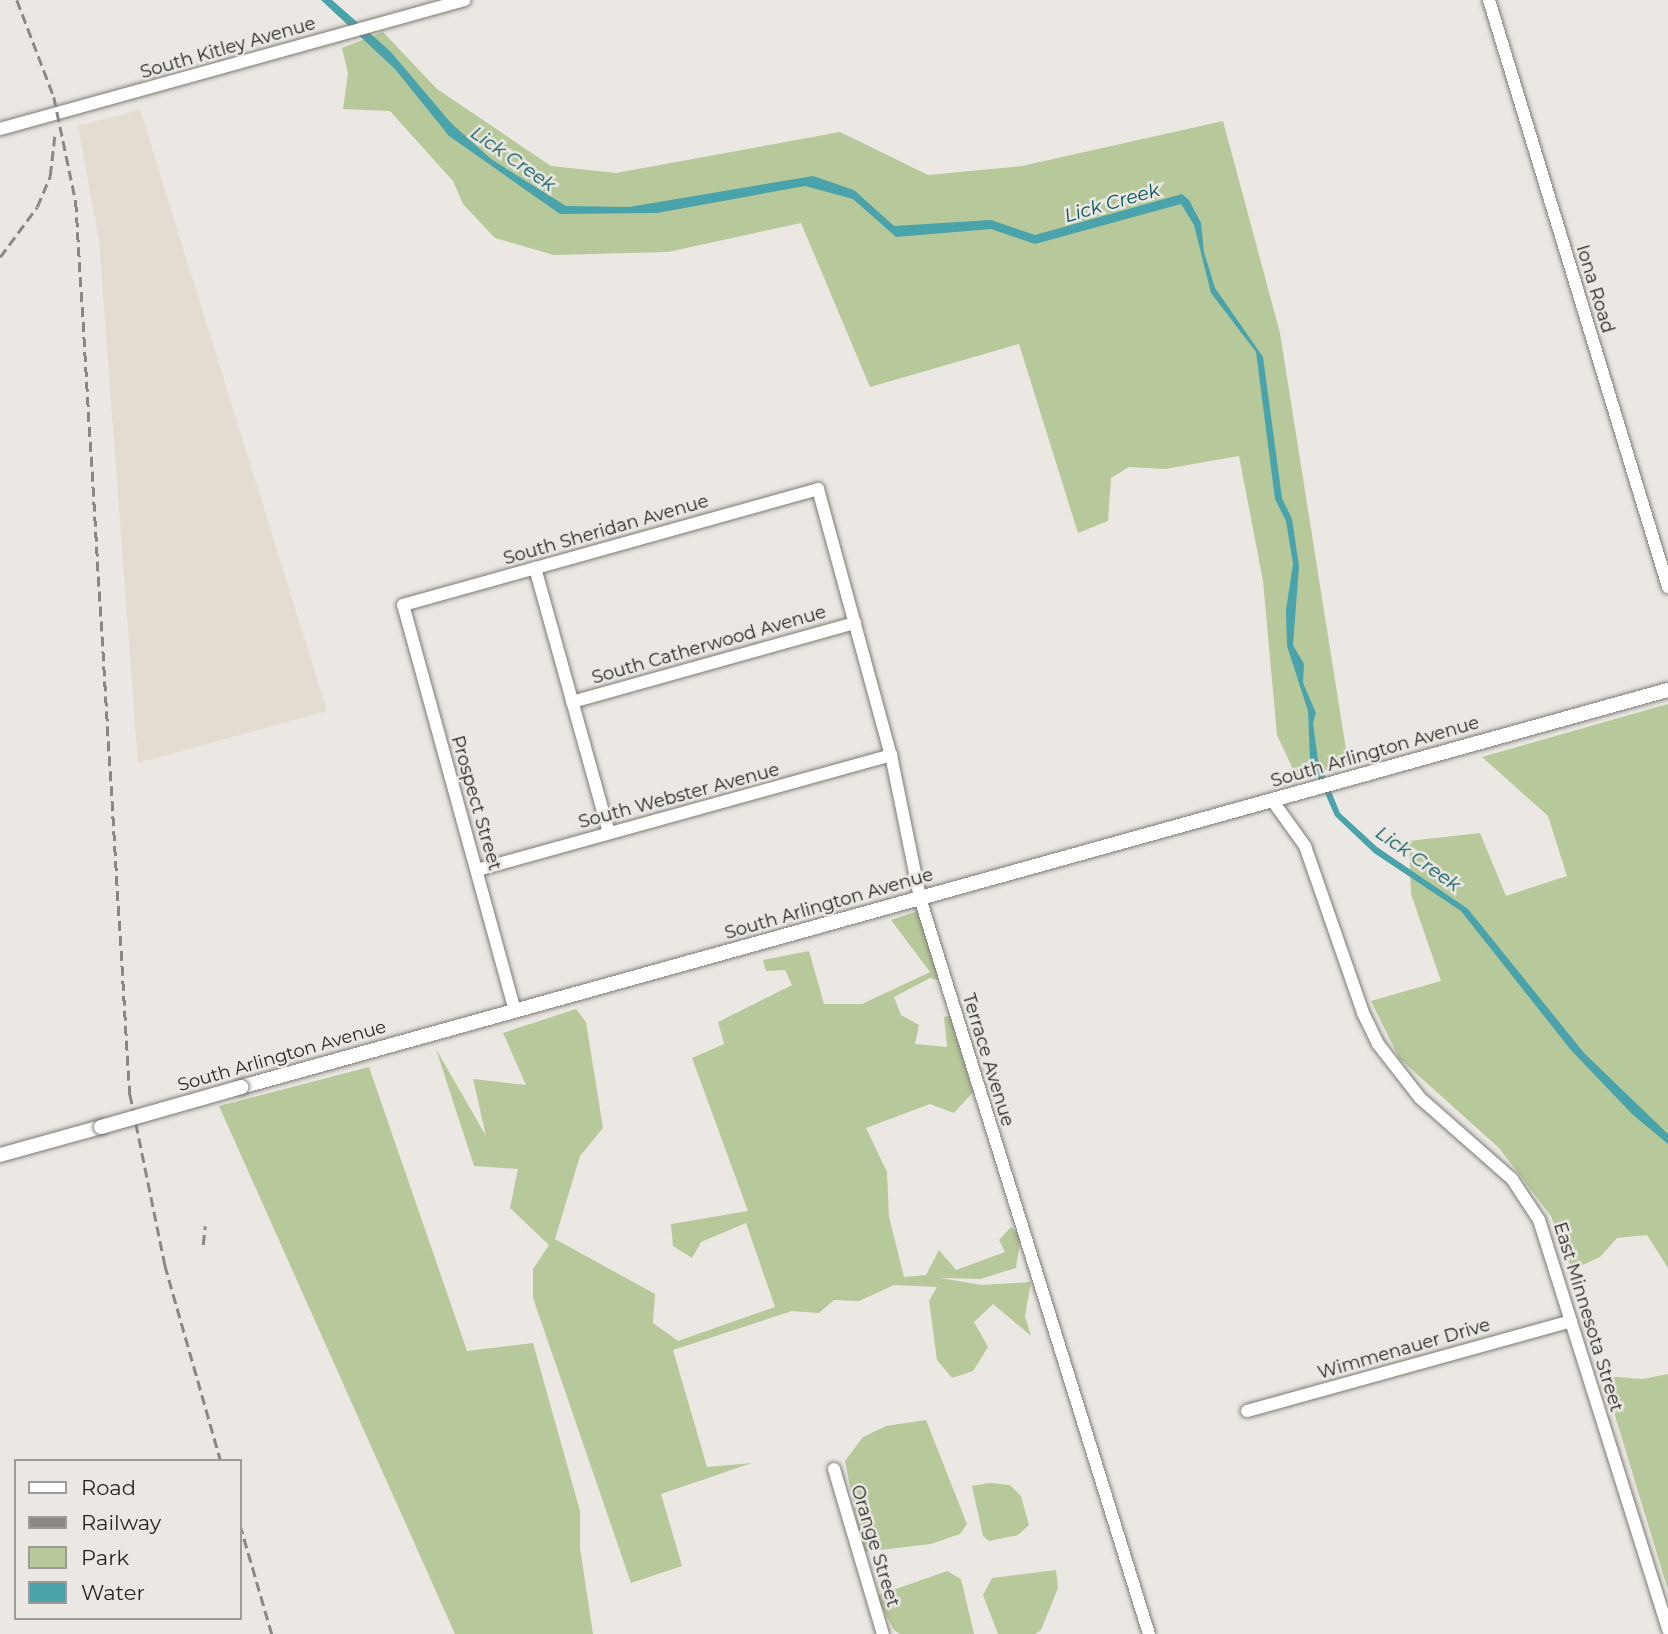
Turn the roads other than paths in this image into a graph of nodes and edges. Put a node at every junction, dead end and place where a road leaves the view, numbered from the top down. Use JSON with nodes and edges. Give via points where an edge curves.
{"nodes":[{"id":1,"x":464,"y":0,"type":"edge"},
{"id":2,"x":1489,"y":0,"type":"edge"},
{"id":3,"x":0,"y":129,"type":"edge"},
{"id":4,"x":818,"y":489,"type":"joint"},
{"id":5,"x":536,"y":568,"type":"junction"},
{"id":6,"x":1668,"y":587,"type":"edge"},
{"id":7,"x":403,"y":605,"type":"joint"},
{"id":8,"x":855,"y":622,"type":"junction"},
{"id":9,"x":1668,"y":690,"type":"edge"},
{"id":10,"x":572,"y":702,"type":"junction"},
{"id":11,"x":891,"y":755,"type":"junction"},
{"id":12,"x":1272,"y":800,"type":"junction"},
{"id":13,"x":608,"y":833,"type":"junction"},
{"id":14,"x":477,"y":870,"type":"junction"},
{"id":15,"x":920,"y":898,"type":"junction"},
{"id":16,"x":515,"y":1011,"type":"junction"},
{"id":17,"x":0,"y":1155,"type":"edge"},
{"id":18,"x":1571,"y":1321,"type":"junction"},
{"id":19,"x":1247,"y":1411,"type":"dead end"},
{"id":20,"x":834,"y":1469,"type":"dead end"},
{"id":21,"x":1668,"y":1630,"type":"edge"},
{"id":22,"x":883,"y":1634,"type":"edge"},
{"id":23,"x":1149,"y":1634,"type":"edge"}],
"edges":[{"from":1,"to":3,"type":"street","name":"South Kitley Avenue"},
{"from":2,"to":6,"type":"street","name":"Iona Road"},
{"from":4,"to":5,"type":"street","name":"South Sheridan Avenue"},
{"from":4,"to":8,"type":"street","name":"Terrace Avenue"},
{"from":5,"to":7,"type":"street","name":"South Sheridan Avenue"},
{"from":5,"to":10,"type":"street"},
{"from":7,"to":14,"type":"street","name":"Prospect Street"},
{"from":8,"to":10,"type":"street","name":"South Catherwood Avenue"},
{"from":8,"to":11,"type":"street","name":"Terrace Avenue"},
{"from":9,"to":12,"type":"main road","name":"South Arlington Avenue"},
{"from":10,"to":13,"type":"street"},
{"from":11,"to":13,"type":"street","name":"South Webster Avenue"},
{"from":11,"to":15,"type":"street","name":"Terrace Avenue"},
{"from":12,"to":15,"type":"main road","name":"South Arlington Avenue"},
{"from":12,"to":18,"type":"street","name":"East Minnesota Street","via":[[1308,853],[1372,1034],[1415,1092],[1522,1191],[1544,1230]]},
{"from":13,"to":14,"type":"street","name":"South Webster Avenue"},
{"from":14,"to":16,"type":"street","name":"Prospect Street"},
{"from":15,"to":16,"type":"main road","name":"South Arlington Avenue"},
{"from":15,"to":23,"type":"street","name":"Terrace Avenue"},
{"from":16,"to":17,"type":"main road","name":"South Arlington Avenue","bridge":true},
{"from":18,"to":19,"type":"street","name":"Wimmenauer Drive"},
{"from":18,"to":21,"type":"street","name":"East Minnesota Street"},
{"from":20,"to":22,"type":"street","name":"Orange Street"}]}
